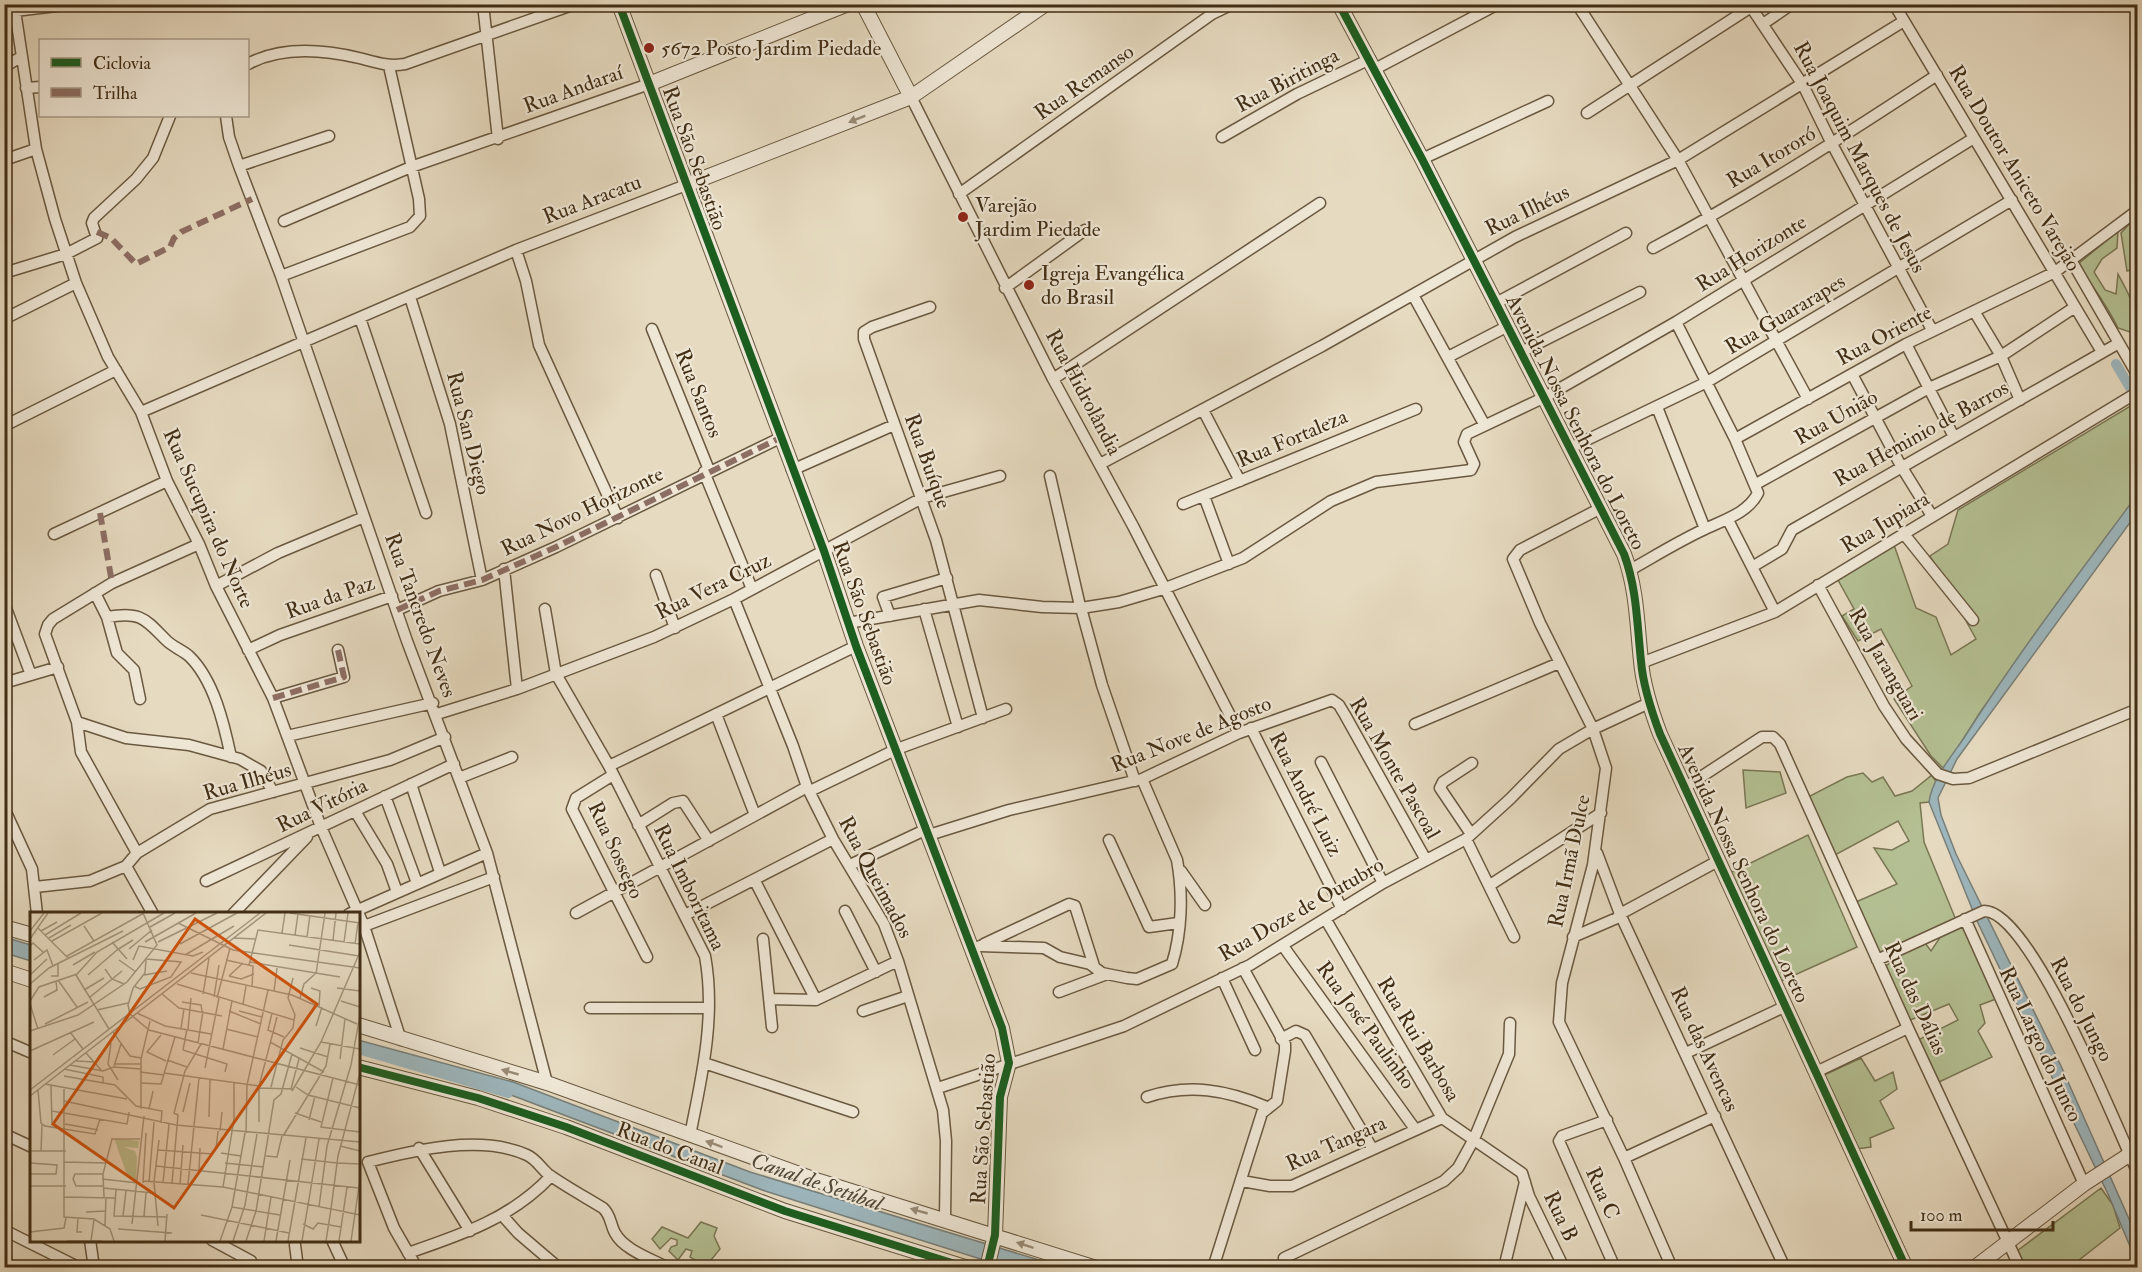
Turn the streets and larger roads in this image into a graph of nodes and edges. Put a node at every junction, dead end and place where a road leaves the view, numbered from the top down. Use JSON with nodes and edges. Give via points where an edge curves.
{"nodes":[{"id":1,"x":73,"y":4,"type":"edge"},
{"id":2,"x":483,"y":4,"type":"edge"},
{"id":3,"x":575,"y":4,"type":"edge"},
{"id":4,"x":619,"y":4,"type":"edge"},
{"id":5,"x":848,"y":4,"type":"edge"},
{"id":6,"x":863,"y":4,"type":"edge"},
{"id":7,"x":1046,"y":4,"type":"edge"},
{"id":8,"x":1233,"y":4,"type":"edge"},
{"id":9,"x":1339,"y":4,"type":"edge"},
{"id":10,"x":1498,"y":4,"type":"edge"},
{"id":11,"x":1577,"y":4,"type":"edge"},
{"id":12,"x":1792,"y":4,"type":"edge"},
{"id":13,"x":1894,"y":4,"type":"edge"},
{"id":14,"x":1750,"y":6,"type":"edge"},
{"id":15,"x":15,"y":8,"type":"edge"},
{"id":16,"x":1904,"y":21,"type":"junction"},
{"id":17,"x":1763,"y":24,"type":"junction"},
{"id":18,"x":486,"y":37,"type":"junction"},
{"id":19,"x":21,"y":57,"type":"junction"},
{"id":20,"x":249,"y":64,"type":"edge"},
{"id":21,"x":1372,"y":64,"type":"junction"},
{"id":22,"x":389,"y":66,"type":"junction"},
{"id":23,"x":4,"y":67,"type":"edge"},
{"id":24,"x":1937,"y":75,"type":"junction"},
{"id":25,"x":649,"y":84,"type":"junction"},
{"id":26,"x":1803,"y":85,"type":"junction"},
{"id":27,"x":1629,"y":86,"type":"junction"},
{"id":28,"x":39,"y":87,"type":"edge"},
{"id":29,"x":26,"y":88,"type":"junction"},
{"id":30,"x":911,"y":97,"type":"junction"},
{"id":31,"x":1548,"y":101,"type":"dead end"},
{"id":32,"x":1587,"y":113,"type":"dead end"},
{"id":33,"x":170,"y":117,"type":"edge"},
{"id":34,"x":226,"y":117,"type":"edge"},
{"id":35,"x":329,"y":136,"type":"dead end"},
{"id":36,"x":1222,"y":137,"type":"dead end"},
{"id":37,"x":1974,"y":138,"type":"junction"},
{"id":38,"x":498,"y":139,"type":"junction"},
{"id":39,"x":1832,"y":144,"type":"junction"},
{"id":40,"x":36,"y":149,"type":"junction"},
{"id":41,"x":1422,"y":159,"type":"junction"},
{"id":42,"x":4,"y":160,"type":"edge"},
{"id":43,"x":1678,"y":160,"type":"junction"},
{"id":44,"x":239,"y":166,"type":"junction"},
{"id":45,"x":411,"y":167,"type":"junction"},
{"id":46,"x":686,"y":185,"type":"junction"},
{"id":47,"x":959,"y":194,"type":"junction"},
{"id":48,"x":2012,"y":200,"type":"junction"},
{"id":49,"x":1320,"y":203,"type":"dead end"},
{"id":50,"x":1865,"y":205,"type":"junction"},
{"id":51,"x":1711,"y":217,"type":"junction"},
{"id":52,"x":2136,"y":217,"type":"edge"},
{"id":53,"x":284,"y":221,"type":"dead end"},
{"id":54,"x":1085,"y":230,"type":"dead end"},
{"id":55,"x":1626,"y":233,"type":"dead end"},
{"id":56,"x":1653,"y":248,"type":"dead end"},
{"id":57,"x":516,"y":250,"type":"junction"},
{"id":58,"x":66,"y":254,"type":"junction"},
{"id":59,"x":1474,"y":259,"type":"junction"},
{"id":60,"x":2063,"y":266,"type":"junction"},
{"id":61,"x":1898,"y":269,"type":"junction"},
{"id":62,"x":4,"y":273,"type":"edge"},
{"id":63,"x":281,"y":276,"type":"junction"},
{"id":64,"x":1743,"y":280,"type":"junction"},
{"id":65,"x":76,"y":283,"type":"junction"},
{"id":66,"x":1005,"y":288,"type":"junction"},
{"id":67,"x":1640,"y":292,"type":"dead end"},
{"id":68,"x":1413,"y":295,"type":"junction"},
{"id":69,"x":410,"y":297,"type":"junction"},
{"id":70,"x":1496,"y":303,"type":"junction"},
{"id":71,"x":930,"y":307,"type":"dead end"},
{"id":72,"x":2075,"y":307,"type":"junction"},
{"id":73,"x":1974,"y":311,"type":"junction"},
{"id":74,"x":360,"y":318,"type":"junction"},
{"id":75,"x":4,"y":319,"type":"edge"},
{"id":76,"x":1676,"y":322,"type":"junction"},
{"id":77,"x":1508,"y":326,"type":"junction"},
{"id":78,"x":652,"y":329,"type":"dead end"},
{"id":79,"x":1932,"y":330,"type":"junction"},
{"id":80,"x":303,"y":342,"type":"junction"},
{"id":81,"x":1777,"y":342,"type":"junction"},
{"id":82,"x":1906,"y":344,"type":"junction"},
{"id":83,"x":2110,"y":347,"type":"junction"},
{"id":84,"x":1521,"y":352,"type":"junction"},
{"id":85,"x":2001,"y":356,"type":"junction"},
{"id":86,"x":1448,"y":357,"type":"junction"},
{"id":87,"x":116,"y":370,"type":"junction"},
{"id":88,"x":1852,"y":374,"type":"junction"},
{"id":89,"x":2138,"y":376,"type":"edge"},
{"id":90,"x":1053,"y":379,"type":"junction"},
{"id":91,"x":1707,"y":382,"type":"junction"},
{"id":92,"x":1929,"y":388,"type":"junction"},
{"id":93,"x":2138,"y":392,"type":"edge"},
{"id":94,"x":1545,"y":397,"type":"junction"},
{"id":95,"x":1808,"y":399,"type":"junction"},
{"id":96,"x":2020,"y":400,"type":"junction"},
{"id":97,"x":1657,"y":407,"type":"junction"},
{"id":98,"x":1416,"y":409,"type":"dead end"},
{"id":99,"x":1203,"y":410,"type":"junction"},
{"id":100,"x":141,"y":412,"type":"junction"},
{"id":101,"x":1875,"y":417,"type":"junction"},
{"id":102,"x":1484,"y":424,"type":"junction"},
{"id":103,"x":894,"y":425,"type":"junction"},
{"id":104,"x":4,"y":426,"type":"edge"},
{"id":105,"x":1954,"y":436,"type":"junction"},
{"id":106,"x":780,"y":438,"type":"junction"},
{"id":107,"x":1735,"y":439,"type":"junction"},
{"id":108,"x":1570,"y":448,"type":"junction"},
{"id":109,"x":1100,"y":464,"type":"junction"},
{"id":110,"x":1901,"y":466,"type":"junction"},
{"id":111,"x":792,"y":470,"type":"junction"},
{"id":112,"x":706,"y":471,"type":"junction"},
{"id":113,"x":1000,"y":476,"type":"dead end"},
{"id":114,"x":1050,"y":476,"type":"dead end"},
{"id":115,"x":167,"y":481,"type":"junction"},
{"id":116,"x":1240,"y":481,"type":"junction"},
{"id":117,"x":1756,"y":484,"type":"junction"},
{"id":118,"x":1204,"y":496,"type":"junction"},
{"id":119,"x":922,"y":498,"type":"junction"},
{"id":120,"x":1183,"y":504,"type":"dead end"},
{"id":121,"x":1601,"y":508,"type":"junction"},
{"id":122,"x":426,"y":513,"type":"dead end"},
{"id":123,"x":1932,"y":516,"type":"junction"},
{"id":124,"x":364,"y":517,"type":"junction"},
{"id":125,"x":618,"y":518,"type":"junction"},
{"id":126,"x":1728,"y":520,"type":"junction"},
{"id":127,"x":1705,"y":529,"type":"junction"},
{"id":128,"x":54,"y":534,"type":"dead end"},
{"id":129,"x":1904,"y":534,"type":"junction"},
{"id":130,"x":199,"y":544,"type":"junction"},
{"id":131,"x":825,"y":551,"type":"junction"},
{"id":132,"x":1229,"y":564,"type":"junction"},
{"id":133,"x":1752,"y":567,"type":"junction"},
{"id":134,"x":504,"y":569,"type":"junction"},
{"id":135,"x":1630,"y":570,"type":"junction"},
{"id":136,"x":656,"y":575,"type":"dead end"},
{"id":137,"x":947,"y":578,"type":"junction"},
{"id":138,"x":482,"y":580,"type":"junction"},
{"id":139,"x":1818,"y":585,"type":"junction"},
{"id":140,"x":216,"y":586,"type":"junction"},
{"id":141,"x":1163,"y":589,"type":"junction"},
{"id":142,"x":752,"y":590,"type":"junction"},
{"id":143,"x":95,"y":592,"type":"junction"},
{"id":144,"x":392,"y":596,"type":"junction"},
{"id":145,"x":734,"y":599,"type":"junction"},
{"id":146,"x":4,"y":603,"type":"edge"},
{"id":147,"x":952,"y":604,"type":"junction"},
{"id":148,"x":1081,"y":607,"type":"junction"},
{"id":149,"x":545,"y":609,"type":"dead end"},
{"id":150,"x":924,"y":609,"type":"junction"},
{"id":151,"x":397,"y":610,"type":"junction"},
{"id":152,"x":1775,"y":612,"type":"junction"},
{"id":153,"x":890,"y":616,"type":"junction"},
{"id":154,"x":107,"y":617,"type":"junction"},
{"id":155,"x":1973,"y":620,"type":"dead end"},
{"id":156,"x":848,"y":623,"type":"junction"},
{"id":157,"x":675,"y":628,"type":"junction"},
{"id":158,"x":856,"y":646,"type":"junction"},
{"id":159,"x":248,"y":650,"type":"junction"},
{"id":160,"x":338,"y":650,"type":"dead end"},
{"id":161,"x":1559,"y":663,"type":"junction"},
{"id":162,"x":1641,"y":663,"type":"junction"},
{"id":163,"x":58,"y":667,"type":"junction"},
{"id":164,"x":556,"y":674,"type":"junction"},
{"id":165,"x":31,"y":675,"type":"junction"},
{"id":166,"x":4,"y":683,"type":"edge"},
{"id":167,"x":517,"y":689,"type":"junction"},
{"id":168,"x":769,"y":689,"type":"junction"},
{"id":169,"x":273,"y":698,"type":"junction"},
{"id":170,"x":140,"y":699,"type":"dead end"},
{"id":171,"x":1328,"y":701,"type":"joint"},
{"id":172,"x":433,"y":703,"type":"junction"},
{"id":173,"x":1649,"y":703,"type":"junction"},
{"id":174,"x":2138,"y":709,"type":"edge"},
{"id":175,"x":1006,"y":710,"type":"dead end"},
{"id":176,"x":437,"y":714,"type":"junction"},
{"id":177,"x":716,"y":714,"type":"junction"},
{"id":178,"x":983,"y":718,"type":"junction"},
{"id":179,"x":77,"y":722,"type":"junction"},
{"id":180,"x":1415,"y":724,"type":"dead end"},
{"id":181,"x":958,"y":727,"type":"junction"},
{"id":182,"x":1251,"y":728,"type":"junction"},
{"id":183,"x":1593,"y":729,"type":"junction"},
{"id":184,"x":1239,"y":733,"type":"junction"},
{"id":185,"x":287,"y":736,"type":"junction"},
{"id":186,"x":445,"y":736,"type":"junction"},
{"id":187,"x":897,"y":749,"type":"junction"},
{"id":188,"x":231,"y":757,"type":"junction"},
{"id":189,"x":512,"y":758,"type":"dead end"},
{"id":190,"x":1321,"y":762,"type":"dead end"},
{"id":191,"x":1472,"y":763,"type":"dead end"},
{"id":192,"x":454,"y":764,"type":"junction"},
{"id":193,"x":611,"y":770,"type":"junction"},
{"id":194,"x":459,"y":778,"type":"junction"},
{"id":195,"x":1139,"y":780,"type":"junction"},
{"id":196,"x":307,"y":784,"type":"junction"},
{"id":197,"x":411,"y":784,"type":"junction"},
{"id":198,"x":1684,"y":788,"type":"junction"},
{"id":199,"x":809,"y":789,"type":"junction"},
{"id":200,"x":273,"y":792,"type":"junction"},
{"id":201,"x":385,"y":796,"type":"junction"},
{"id":202,"x":4,"y":808,"type":"edge"},
{"id":203,"x":355,"y":811,"type":"junction"},
{"id":204,"x":1601,"y":813,"type":"junction"},
{"id":205,"x":755,"y":815,"type":"junction"},
{"id":206,"x":638,"y":825,"type":"junction"},
{"id":207,"x":317,"y":829,"type":"junction"},
{"id":208,"x":928,"y":832,"type":"junction"},
{"id":209,"x":1468,"y":837,"type":"junction"},
{"id":210,"x":833,"y":839,"type":"junction"},
{"id":211,"x":1109,"y":840,"type":"dead end"},
{"id":212,"x":709,"y":841,"type":"junction"},
{"id":213,"x":1594,"y":845,"type":"junction"},
{"id":214,"x":137,"y":853,"type":"junction"},
{"id":215,"x":487,"y":853,"type":"junction"},
{"id":216,"x":1426,"y":860,"type":"junction"},
{"id":217,"x":1718,"y":861,"type":"junction"},
{"id":218,"x":850,"y":865,"type":"junction"},
{"id":219,"x":126,"y":866,"type":"junction"},
{"id":220,"x":1179,"y":868,"type":"junction"},
{"id":221,"x":660,"y":869,"type":"junction"},
{"id":222,"x":440,"y":872,"type":"junction"},
{"id":223,"x":494,"y":877,"type":"junction"},
{"id":224,"x":206,"y":881,"type":"dead end"},
{"id":225,"x":755,"y":881,"type":"junction"},
{"id":226,"x":417,"y":883,"type":"junction"},
{"id":227,"x":1383,"y":883,"type":"junction"},
{"id":228,"x":1490,"y":885,"type":"junction"},
{"id":229,"x":35,"y":887,"type":"junction"},
{"id":230,"x":397,"y":892,"type":"junction"},
{"id":231,"x":613,"y":893,"type":"junction"},
{"id":232,"x":1205,"y":905,"type":"dead end"},
{"id":233,"x":1342,"y":909,"type":"junction"},
{"id":234,"x":353,"y":911,"type":"edge"},
{"id":235,"x":845,"y":911,"type":"dead end"},
{"id":236,"x":37,"y":912,"type":"edge"},
{"id":237,"x":152,"y":912,"type":"edge"},
{"id":238,"x":235,"y":912,"type":"edge"},
{"id":239,"x":576,"y":913,"type":"dead end"},
{"id":240,"x":1620,"y":914,"type":"junction"},
{"id":241,"x":685,"y":915,"type":"junction"},
{"id":242,"x":1968,"y":918,"type":"junction"},
{"id":243,"x":1326,"y":920,"type":"junction"},
{"id":244,"x":360,"y":921,"type":"edge"},
{"id":245,"x":1178,"y":923,"type":"junction"},
{"id":246,"x":364,"y":926,"type":"junction"},
{"id":247,"x":4,"y":927,"type":"edge"},
{"id":248,"x":30,"y":934,"type":"edge"},
{"id":249,"x":1514,"y":937,"type":"dead end"},
{"id":250,"x":1573,"y":937,"type":"junction"},
{"id":251,"x":763,"y":939,"type":"dead end"},
{"id":252,"x":1283,"y":945,"type":"junction"},
{"id":253,"x":977,"y":947,"type":"junction"},
{"id":254,"x":647,"y":957,"type":"dead end"},
{"id":255,"x":1877,"y":960,"type":"junction"},
{"id":256,"x":898,"y":961,"type":"junction"},
{"id":257,"x":1094,"y":966,"type":"junction"},
{"id":258,"x":1243,"y":968,"type":"junction"},
{"id":259,"x":4,"y":971,"type":"edge"},
{"id":260,"x":876,"y":972,"type":"junction"},
{"id":261,"x":1107,"y":974,"type":"junction"},
{"id":262,"x":1222,"y":978,"type":"junction"},
{"id":263,"x":30,"y":979,"type":"edge"},
{"id":264,"x":1059,"y":992,"type":"dead end"},
{"id":265,"x":908,"y":996,"type":"junction"},
{"id":266,"x":769,"y":999,"type":"junction"},
{"id":267,"x":816,"y":1000,"type":"junction"},
{"id":268,"x":1786,"y":1006,"type":"junction"},
{"id":269,"x":590,"y":1008,"type":"dead end"},
{"id":270,"x":709,"y":1008,"type":"junction"},
{"id":271,"x":863,"y":1011,"type":"dead end"},
{"id":272,"x":1510,"y":1023,"type":"dead end"},
{"id":273,"x":360,"y":1026,"type":"edge"},
{"id":274,"x":772,"y":1028,"type":"dead end"},
{"id":275,"x":1908,"y":1028,"type":"junction"},
{"id":276,"x":1281,"y":1039,"type":"junction"},
{"id":277,"x":401,"y":1040,"type":"junction"},
{"id":278,"x":4,"y":1041,"type":"edge"},
{"id":279,"x":1255,"y":1050,"type":"dead end"},
{"id":280,"x":30,"y":1052,"type":"edge"},
{"id":281,"x":1686,"y":1053,"type":"junction"},
{"id":282,"x":704,"y":1063,"type":"junction"},
{"id":283,"x":1009,"y":1063,"type":"junction"},
{"id":284,"x":360,"y":1067,"type":"edge"},
{"id":285,"x":1816,"y":1072,"type":"junction"},
{"id":286,"x":547,"y":1083,"type":"junction"},
{"id":287,"x":938,"y":1088,"type":"junction"},
{"id":288,"x":1147,"y":1097,"type":"dead end"},
{"id":289,"x":1267,"y":1107,"type":"junction"},
{"id":290,"x":853,"y":1113,"type":"dead end"},
{"id":291,"x":1714,"y":1116,"type":"junction"},
{"id":292,"x":1442,"y":1118,"type":"junction"},
{"id":293,"x":1606,"y":1120,"type":"junction"},
{"id":294,"x":1415,"y":1129,"type":"junction"},
{"id":295,"x":4,"y":1134,"type":"edge"},
{"id":296,"x":690,"y":1135,"type":"junction"},
{"id":297,"x":1474,"y":1138,"type":"junction"},
{"id":298,"x":30,"y":1146,"type":"edge"},
{"id":299,"x":1372,"y":1148,"type":"junction"},
{"id":300,"x":419,"y":1149,"type":"junction"},
{"id":301,"x":2133,"y":1152,"type":"edge"},
{"id":302,"x":1624,"y":1158,"type":"junction"},
{"id":303,"x":2138,"y":1173,"type":"edge"},
{"id":304,"x":551,"y":1176,"type":"junction"},
{"id":305,"x":1242,"y":1181,"type":"junction"},
{"id":306,"x":1525,"y":1181,"type":"junction"},
{"id":307,"x":2084,"y":1184,"type":"junction"},
{"id":308,"x":502,"y":1215,"type":"junction"},
{"id":309,"x":945,"y":1219,"type":"junction"},
{"id":310,"x":4,"y":1230,"type":"edge"},
{"id":311,"x":470,"y":1231,"type":"junction"},
{"id":312,"x":994,"y":1240,"type":"junction"},
{"id":313,"x":90,"y":1242,"type":"edge"},
{"id":314,"x":216,"y":1242,"type":"edge"},
{"id":315,"x":333,"y":1242,"type":"edge"},
{"id":316,"x":2008,"y":1242,"type":"junction"},
{"id":317,"x":295,"y":1245,"type":"dead end"},
{"id":318,"x":408,"y":1253,"type":"junction"},
{"id":319,"x":1284,"y":1258,"type":"dead end"},
{"id":320,"x":251,"y":1261,"type":"dead end"},
{"id":321,"x":988,"y":1266,"type":"edge"},
{"id":322,"x":80,"y":1268,"type":"edge"},
{"id":323,"x":94,"y":1268,"type":"edge"},
{"id":324,"x":298,"y":1268,"type":"edge"},
{"id":325,"x":345,"y":1268,"type":"edge"},
{"id":326,"x":417,"y":1268,"type":"edge"},
{"id":327,"x":559,"y":1268,"type":"edge"},
{"id":328,"x":668,"y":1268,"type":"edge"},
{"id":329,"x":968,"y":1268,"type":"edge"},
{"id":330,"x":1096,"y":1268,"type":"edge"},
{"id":331,"x":1213,"y":1268,"type":"edge"},
{"id":332,"x":1504,"y":1268,"type":"edge"},
{"id":333,"x":1564,"y":1268,"type":"edge"},
{"id":334,"x":1615,"y":1268,"type":"edge"},
{"id":335,"x":1672,"y":1268,"type":"edge"},
{"id":336,"x":1785,"y":1268,"type":"edge"},
{"id":337,"x":1906,"y":1268,"type":"edge"},
{"id":338,"x":1974,"y":1268,"type":"edge"},
{"id":339,"x":2020,"y":1268,"type":"edge"}],
"edges":[{"from":1,"to":15,"type":"street"},
{"from":2,"to":18,"type":"street"},
{"from":3,"to":18,"type":"street"},
{"from":4,"to":25,"type":"street","name":"Rua São Sebastião"},
{"from":5,"to":25,"type":"street","name":"Rua Andaraí"},
{"from":6,"to":30,"type":"street","name":"Rua Hidrolândia"},
{"from":7,"to":30,"type":"street","name":"Rua Aracatu"},
{"from":8,"to":47,"type":"street","name":"Rua Remanso","via":[[1212,14]]},
{"from":9,"to":21,"type":"street","name":"Avenida Nossa Senhora do Loreto"},
{"from":10,"to":21,"type":"street","name":"Rua Biritinga"},
{"from":11,"to":27,"type":"street"},
{"from":12,"to":17,"type":"street"},
{"from":13,"to":16,"type":"street","name":"Rua Doutor Aniceto Varejão"},
{"from":14,"to":17,"type":"street","name":"Rua Joaquim Marques de Jesus"},
{"from":14,"to":27,"type":"street"},
{"from":15,"to":19,"type":"street","name":"Rua Sucupira do Norte"},
{"from":16,"to":24,"type":"street","name":"Rua Doutor Aniceto Varejão"},
{"from":16,"to":26,"type":"street","name":"Rua Ilhéus"},
{"from":17,"to":26,"type":"street","name":"Rua Joaquim Marques de Jesus"},
{"from":18,"to":22,"type":"street","via":[[415,62]]},
{"from":18,"to":38,"type":"street"},
{"from":19,"to":23,"type":"street"},
{"from":19,"to":29,"type":"street","name":"Rua Sucupira do Norte"},
{"from":20,"to":22,"type":"street","via":[[273,52],[292,51],[356,57]]},
{"from":21,"to":36,"type":"street","name":"Rua Biritinga","via":[[1297,94]]},
{"from":21,"to":41,"type":"street","name":"Avenida Nossa Senhora do Loreto"},
{"from":22,"to":45,"type":"street"},
{"from":24,"to":37,"type":"street","name":"Rua Doutor Aniceto Varejão"},
{"from":24,"to":39,"type":"street","name":"Rua Itororó"},
{"from":25,"to":38,"type":"street","name":"Rua Andaraí"},
{"from":25,"to":46,"type":"street","name":"Rua São Sebastião"},
{"from":26,"to":39,"type":"street","name":"Rua Joaquim Marques de Jesus"},
{"from":26,"to":43,"type":"street","name":"Rua Ilhéus"},
{"from":27,"to":32,"type":"street"},
{"from":27,"to":43,"type":"street"},
{"from":28,"to":29,"type":"street"},
{"from":29,"to":40,"type":"street","name":"Rua Sucupira do Norte"},
{"from":30,"to":46,"type":"street","name":"Rua Aracatu","one_way":true},
{"from":30,"to":47,"type":"street","name":"Rua Hidrolândia"},
{"from":31,"to":41,"type":"street"},
{"from":33,"to":58,"type":"street","via":[[153,158],[94,218],[97,238]]},
{"from":34,"to":44,"type":"street","name":"Rua Tancredo Neves"},
{"from":35,"to":44,"type":"street"},
{"from":37,"to":48,"type":"street","name":"Rua Doutor Aniceto Varejão"},
{"from":37,"to":50,"type":"street","name":"Rua Horizonte"},
{"from":38,"to":45,"type":"street","name":"Rua Andaraí"},
{"from":39,"to":50,"type":"street","name":"Rua Joaquim Marques de Jesus"},
{"from":39,"to":51,"type":"street","name":"Rua Itororó"},
{"from":40,"to":42,"type":"street"},
{"from":40,"to":58,"type":"street","name":"Rua Sucupira do Norte"},
{"from":41,"to":59,"type":"street","name":"Avenida Nossa Senhora do Loreto"},
{"from":43,"to":51,"type":"street"},
{"from":43,"to":59,"type":"street","name":"Rua Ilhéus"},
{"from":44,"to":63,"type":"street","name":"Rua Tancredo Neves"},
{"from":45,"to":53,"type":"street","name":"Rua Andaraí"},
{"from":45,"to":63,"type":"street","via":[[421,210],[410,227]]},
{"from":46,"to":57,"type":"street","name":"Rua Aracatu"},
{"from":46,"to":106,"type":"street","name":"Rua São Sebastião"},
{"from":47,"to":66,"type":"street","name":"Rua Hidrolândia"},
{"from":48,"to":60,"type":"street","name":"Rua Doutor Aniceto Varejão"},
{"from":48,"to":61,"type":"street","name":"Rua Guararapes"},
{"from":49,"to":90,"type":"street"},
{"from":50,"to":61,"type":"street","name":"Rua Joaquim Marques de Jesus"},
{"from":50,"to":64,"type":"street","name":"Rua Horizonte"},
{"from":51,"to":56,"type":"street","name":"Rua Itororó"},
{"from":51,"to":64,"type":"street"},
{"from":52,"to":60,"type":"street","name":"Rua Oriente"},
{"from":54,"to":66,"type":"street"},
{"from":55,"to":70,"type":"street"},
{"from":57,"to":69,"type":"street","name":"Rua Aracatu"},
{"from":57,"to":125,"type":"street","via":[[538,345]]},
{"from":58,"to":62,"type":"street"},
{"from":58,"to":65,"type":"street","name":"Rua Sucupira do Norte"},
{"from":59,"to":68,"type":"street","name":"Rua Ilhéus"},
{"from":59,"to":70,"type":"street","name":"Avenida Nossa Senhora do Loreto"},
{"from":60,"to":72,"type":"street","name":"Rua Doutor Aniceto Varejão"},
{"from":60,"to":73,"type":"street","name":"Rua Oriente"},
{"from":60,"to":83,"type":"street","name":"Rua Doutor Aniceto Varejão"},
{"from":61,"to":79,"type":"street","name":"Rua Joaquim Marques de Jesus"},
{"from":61,"to":81,"type":"street","name":"Rua Guararapes"},
{"from":63,"to":80,"type":"street","name":"Rua Tancredo Neves"},
{"from":64,"to":76,"type":"street","name":"Rua Horizonte"},
{"from":64,"to":81,"type":"street"},
{"from":65,"to":75,"type":"street"},
{"from":65,"to":87,"type":"street","name":"Rua Sucupira do Norte"},
{"from":66,"to":90,"type":"street","name":"Rua Hidrolândia"},
{"from":67,"to":84,"type":"street"},
{"from":68,"to":86,"type":"street"},
{"from":68,"to":99,"type":"street","name":"Rua Ilhéus"},
{"from":69,"to":74,"type":"street","name":"Rua Aracatu"},
{"from":69,"to":138,"type":"street","name":"Rua San Diego","via":[[447,413]]},
{"from":70,"to":77,"type":"street","name":"Avenida Nossa Senhora do Loreto"},
{"from":71,"to":103,"type":"street","name":"Rua Buíque","via":[[864,333],[867,354]]},
{"from":72,"to":83,"type":"street","name":"Rua Doutor Aniceto Varejão"},
{"from":72,"to":85,"type":"street","name":"Rua União"},
{"from":73,"to":79,"type":"street","name":"Rua Oriente"},
{"from":73,"to":85,"type":"street"},
{"from":74,"to":80,"type":"street","name":"Rua Aracatu"},
{"from":74,"to":122,"type":"street"},
{"from":76,"to":91,"type":"street"},
{"from":76,"to":94,"type":"street","name":"Rua Horizonte"},
{"from":77,"to":84,"type":"street","name":"Avenida Nossa Senhora do Loreto"},
{"from":77,"to":86,"type":"street"},
{"from":78,"to":112,"type":"street","name":"Rua Santos"},
{"from":79,"to":82,"type":"street","name":"Rua Oriente"},
{"from":80,"to":100,"type":"street","name":"Rua Aracatu"},
{"from":80,"to":124,"type":"street","name":"Rua Tancredo Neves"},
{"from":81,"to":91,"type":"street","name":"Rua Guararapes"},
{"from":81,"to":95,"type":"street"},
{"from":82,"to":88,"type":"street","name":"Rua Oriente"},
{"from":82,"to":92,"type":"street"},
{"from":83,"to":89,"type":"street","name":"Rua Doutor Aniceto Varejão"},
{"from":83,"to":96,"type":"street","name":"Rua Heminio de Barros"},
{"from":84,"to":94,"type":"street","name":"Avenida Nossa Senhora do Loreto"},
{"from":85,"to":92,"type":"street","name":"Rua União"},
{"from":85,"to":96,"type":"street"},
{"from":86,"to":102,"type":"street"},
{"from":87,"to":100,"type":"street","name":"Rua Sucupira do Norte"},
{"from":87,"to":104,"type":"street"},
{"from":88,"to":95,"type":"street","name":"Rua Oriente"},
{"from":88,"to":101,"type":"street"},
{"from":90,"to":109,"type":"street","name":"Rua Hidrolândia"},
{"from":91,"to":97,"type":"street","name":"Rua Guararapes"},
{"from":91,"to":107,"type":"street"},
{"from":92,"to":101,"type":"street","name":"Rua União"},
{"from":92,"to":105,"type":"street"},
{"from":93,"to":123,"type":"street","name":"Rua Jupiara"},
{"from":94,"to":102,"type":"street","name":"Rua Horizonte"},
{"from":94,"to":108,"type":"street","name":"Avenida Nossa Senhora do Loreto"},
{"from":95,"to":107,"type":"street","name":"Rua Oriente"},
{"from":96,"to":105,"type":"street","name":"Rua Heminio de Barros"},
{"from":97,"to":108,"type":"street","name":"Rua Guararapes"},
{"from":97,"to":127,"type":"street"},
{"from":98,"to":116,"type":"street","name":"Rua Fortaleza"},
{"from":99,"to":109,"type":"street","name":"Rua Ilhéus"},
{"from":99,"to":116,"type":"street"},
{"from":100,"to":115,"type":"street","name":"Rua Sucupira do Norte"},
{"from":101,"to":110,"type":"street"},
{"from":101,"to":117,"type":"street","name":"Rua União"},
{"from":102,"to":132,"type":"street","name":"Rua Horizonte","via":[[1467,434],[1464,442],[1474,464],[1471,470],[1393,478],[1359,489],[1330,501]]},
{"from":103,"to":111,"type":"street"},
{"from":103,"to":119,"type":"street","name":"Rua Buíque"},
{"from":105,"to":110,"type":"street","name":"Rua Heminio de Barros"},
{"from":106,"to":111,"type":"street","name":"Rua São Sebastião"},
{"from":106,"to":112,"type":"street","name":"Rua Novo Horizonte"},
{"from":107,"to":117,"type":"street"},
{"from":108,"to":121,"type":"street","name":"Avenida Nossa Senhora do Loreto"},
{"from":109,"to":141,"type":"street","name":"Rua Hidrolândia"},
{"from":110,"to":123,"type":"street"},
{"from":110,"to":133,"type":"street","name":"Rua Heminio de Barros","via":[[1792,530],[1782,549]]},
{"from":111,"to":131,"type":"street","name":"Rua São Sebastião"},
{"from":112,"to":125,"type":"street","name":"Rua Novo Horizonte"},
{"from":112,"to":142,"type":"street","name":"Rua Santos"},
{"from":113,"to":119,"type":"street","name":"Rua Vera Cruz"},
{"from":114,"to":148,"type":"street"},
{"from":115,"to":128,"type":"street"},
{"from":115,"to":130,"type":"street","name":"Rua Sucupira do Norte"},
{"from":116,"to":118,"type":"street","name":"Rua Fortaleza"},
{"from":117,"to":126,"type":"street","via":[[1755,498]]},
{"from":118,"to":120,"type":"street","name":"Rua Fortaleza"},
{"from":118,"to":132,"type":"street"},
{"from":119,"to":131,"type":"street","name":"Rua Vera Cruz"},
{"from":119,"to":137,"type":"street","name":"Rua Buíque"},
{"from":121,"to":135,"type":"street","name":"Avenida Nossa Senhora do Loreto"},
{"from":121,"to":161,"type":"street","name":"Rua Irmã Dulce","via":[[1520,550],[1513,559]]},
{"from":123,"to":129,"type":"street","name":"Rua Jupiara"},
{"from":124,"to":140,"type":"street","via":[[278,553]]},
{"from":124,"to":144,"type":"street","name":"Rua Tancredo Neves"},
{"from":125,"to":134,"type":"street","name":"Rua Novo Horizonte"},
{"from":126,"to":127,"type":"street"},
{"from":126,"to":133,"type":"street"},
{"from":127,"to":135,"type":"street"},
{"from":129,"to":139,"type":"street","name":"Rua Jupiara"},
{"from":129,"to":155,"type":"street"},
{"from":130,"to":140,"type":"street","name":"Rua Sucupira do Norte"},
{"from":130,"to":143,"type":"street"},
{"from":131,"to":142,"type":"street","name":"Rua Vera Cruz"},
{"from":131,"to":156,"type":"street","name":"Rua São Sebastião"},
{"from":132,"to":141,"type":"street"},
{"from":133,"to":152,"type":"street"},
{"from":134,"to":138,"type":"street","name":"Rua Novo Horizonte"},
{"from":134,"to":167,"type":"street"},
{"from":135,"to":162,"type":"street","name":"Avenida Nossa Senhora do Loreto"},
{"from":136,"to":157,"type":"street"},
{"from":137,"to":147,"type":"street","name":"Rua Buíque"},
{"from":137,"to":153,"type":"street","via":[[883,597]]},
{"from":138,"to":151,"type":"street","name":"Rua Novo Horizonte","via":[[439,591]]},
{"from":139,"to":152,"type":"street","name":"Rua Jupiara"},
{"from":139,"to":174,"type":"street","name":"Rua Jaranguari","via":[[1906,739],[1932,770],[1950,779],[1969,778]]},
{"from":140,"to":159,"type":"street","name":"Rua Sucupira do Norte"},
{"from":141,"to":148,"type":"street","via":[[1119,602]]},
{"from":141,"to":184,"type":"street","name":"Rua Hidrolândia"},
{"from":142,"to":145,"type":"street","name":"Rua Vera Cruz"},
{"from":143,"to":154,"type":"street"},
{"from":143,"to":163,"type":"street","via":[[48,625],[45,634]]},
{"from":144,"to":151,"type":"street","name":"Rua Tancredo Neves"},
{"from":144,"to":159,"type":"street","name":"Rua da Paz"},
{"from":145,"to":157,"type":"street","name":"Rua Vera Cruz"},
{"from":145,"to":168,"type":"street","name":"Rua Queimados"},
{"from":146,"to":165,"type":"street"},
{"from":147,"to":148,"type":"street","via":[[979,600]]},
{"from":147,"to":150,"type":"street"},
{"from":147,"to":178,"type":"street","name":"Rua Buíque"},
{"from":148,"to":195,"type":"street","via":[[1102,685]]},
{"from":149,"to":164,"type":"street"},
{"from":150,"to":153,"type":"street"},
{"from":150,"to":181,"type":"street"},
{"from":151,"to":172,"type":"street","name":"Rua Tancredo Neves"},
{"from":152,"to":162,"type":"street","name":"Rua Jupiara"},
{"from":153,"to":156,"type":"street"},
{"from":154,"to":170,"type":"street","via":[[117,653],[134,670]]},
{"from":154,"to":188,"type":"street","via":[[148,620],[194,662],[216,706]]},
{"from":156,"to":158,"type":"street","name":"Rua São Sebastião"},
{"from":157,"to":164,"type":"street","name":"Rua Vera Cruz"},
{"from":158,"to":168,"type":"street"},
{"from":158,"to":187,"type":"street","name":"Rua São Sebastião"},
{"from":159,"to":169,"type":"street","name":"Rua Sucupira do Norte"},
{"from":160,"to":169,"type":"street","via":[[344,677]]},
{"from":161,"to":180,"type":"street"},
{"from":161,"to":183,"type":"street","name":"Rua Irmã Dulce"},
{"from":162,"to":173,"type":"street","name":"Avenida Nossa Senhora do Loreto"},
{"from":163,"to":165,"type":"street"},
{"from":163,"to":179,"type":"street"},
{"from":164,"to":167,"type":"street","name":"Rua Vera Cruz"},
{"from":164,"to":193,"type":"street","name":"Rua Imboritama"},
{"from":165,"to":166,"type":"street"},
{"from":167,"to":176,"type":"street","name":"Rua Vera Cruz"},
{"from":168,"to":177,"type":"street"},
{"from":168,"to":199,"type":"street","name":"Rua Queimados"},
{"from":169,"to":185,"type":"street","name":"Rua Sucupira do Norte"},
{"from":171,"to":182,"type":"street","name":"Rua Nove de Agosto"},
{"from":171,"to":216,"type":"street","name":"Rua Monte Pascoal","via":[[1339,705]]},
{"from":172,"to":176,"type":"street","name":"Rua Tancredo Neves"},
{"from":172,"to":185,"type":"street"},
{"from":173,"to":183,"type":"street","name":"Rua Doze de Outubro"},
{"from":173,"to":198,"type":"street","name":"Avenida Nossa Senhora do Loreto"},
{"from":175,"to":178,"type":"street"},
{"from":176,"to":186,"type":"street","name":"Rua Tancredo Neves"},
{"from":177,"to":193,"type":"street"},
{"from":177,"to":205,"type":"street"},
{"from":178,"to":181,"type":"street"},
{"from":179,"to":188,"type":"street","via":[[126,738],[189,745]]},
{"from":179,"to":214,"type":"street","via":[[81,752]]},
{"from":181,"to":187,"type":"street"},
{"from":182,"to":184,"type":"street","name":"Rua Nove de Agosto"},
{"from":182,"to":233,"type":"street","name":"Rua André Luiz"},
{"from":183,"to":204,"type":"street","name":"Rua Irmã Dulce","via":[[1606,768]]},
{"from":183,"to":209,"type":"street","name":"Rua Doze de Outubro","via":[[1559,749]]},
{"from":184,"to":195,"type":"street","name":"Rua Nove de Agosto"},
{"from":185,"to":196,"type":"street","name":"Rua Sucupira do Norte"},
{"from":186,"to":192,"type":"street","name":"Rua Tancredo Neves"},
{"from":186,"to":196,"type":"street","name":"Rua Ilhéus","via":[[390,760]]},
{"from":187,"to":199,"type":"street"},
{"from":187,"to":208,"type":"street","name":"Rua São Sebastião"},
{"from":188,"to":200,"type":"street","via":[[255,766]]},
{"from":189,"to":194,"type":"street"},
{"from":190,"to":227,"type":"street"},
{"from":191,"to":209,"type":"street","via":[[1440,788]]},
{"from":192,"to":194,"type":"street","name":"Rua Tancredo Neves"},
{"from":192,"to":197,"type":"street","name":"Rua Vitória"},
{"from":193,"to":206,"type":"street","name":"Rua Imboritama"},
{"from":193,"to":231,"type":"street","name":"Rua Sossego","via":[[571,805]]},
{"from":194,"to":215,"type":"street","name":"Rua Tancredo Neves"},
{"from":195,"to":208,"type":"street","name":"Rua Nove de Agosto"},
{"from":195,"to":220,"type":"street"},
{"from":196,"to":200,"type":"street","name":"Rua Ilhéus"},
{"from":196,"to":207,"type":"street","name":"Rua Sucupira do Norte"},
{"from":197,"to":201,"type":"street","name":"Rua Vitória"},
{"from":197,"to":222,"type":"street"},
{"from":198,"to":217,"type":"street","name":"Avenida Nossa Senhora do Loreto"},
{"from":198,"to":255,"type":"street","name":"Rua das Dálias","via":[[1762,737],[1773,737]]},
{"from":199,"to":205,"type":"street"},
{"from":199,"to":210,"type":"street","name":"Rua Queimados"},
{"from":200,"to":214,"type":"street","name":"Rua Ilhéus","via":[[210,809]]},
{"from":201,"to":203,"type":"street","name":"Rua Vitória"},
{"from":201,"to":226,"type":"street"},
{"from":202,"to":229,"type":"street","via":[[27,855]]},
{"from":203,"to":207,"type":"street","name":"Rua Vitória"},
{"from":203,"to":230,"type":"street","via":[[387,864]]},
{"from":204,"to":213,"type":"street","name":"Rua Irmã Dulce"},
{"from":204,"to":228,"type":"street"},
{"from":205,"to":212,"type":"street"},
{"from":206,"to":212,"type":"street","via":[[673,802],[683,801]]},
{"from":206,"to":221,"type":"street","name":"Rua Imboritama"},
{"from":207,"to":224,"type":"street","name":"Rua Vitória"},
{"from":207,"to":234,"type":"street","name":"Rua Sucupira do Norte"},
{"from":207,"to":238,"type":"street"},
{"from":208,"to":218,"type":"street","name":"Rua Nove de Agosto"},
{"from":208,"to":253,"type":"street","name":"Rua São Sebastião"},
{"from":209,"to":216,"type":"street","name":"Rua Doze de Outubro"},
{"from":209,"to":228,"type":"street"},
{"from":210,"to":218,"type":"street","name":"Rua Queimados"},
{"from":210,"to":225,"type":"street"},
{"from":211,"to":245,"type":"street","via":[[1149,927]]},
{"from":212,"to":221,"type":"street"},
{"from":213,"to":240,"type":"street","name":"Rua das Avencas"},
{"from":213,"to":250,"type":"street","name":"Rua Irmã Dulce","via":[[1593,865]]},
{"from":214,"to":219,"type":"street","name":"Rua Ilhéus"},
{"from":215,"to":222,"type":"street"},
{"from":215,"to":223,"type":"street","name":"Rua Tancredo Neves"},
{"from":216,"to":227,"type":"street","name":"Rua Doze de Outubro"},
{"from":217,"to":240,"type":"street"},
{"from":217,"to":268,"type":"street","name":"Avenida Nossa Senhora do Loreto"},
{"from":218,"to":256,"type":"street","name":"Rua Queimados","via":[[884,924]]},
{"from":219,"to":229,"type":"street","name":"Rua Ilhéus","via":[[83,883]]},
{"from":219,"to":237,"type":"street"},
{"from":220,"to":232,"type":"street"},
{"from":220,"to":245,"type":"street","via":[[1182,885]]},
{"from":221,"to":231,"type":"street"},
{"from":221,"to":241,"type":"street","name":"Rua Imboritama"},
{"from":222,"to":226,"type":"street"},
{"from":223,"to":246,"type":"street"},
{"from":223,"to":286,"type":"street","name":"Rua Tancredo Neves"},
{"from":225,"to":241,"type":"street"},
{"from":225,"to":267,"type":"street"},
{"from":226,"to":230,"type":"street"},
{"from":227,"to":233,"type":"street","name":"Rua Doze de Outubro"},
{"from":228,"to":249,"type":"street"},
{"from":229,"to":236,"type":"street"},
{"from":230,"to":234,"type":"street"},
{"from":231,"to":239,"type":"street"},
{"from":231,"to":254,"type":"street","name":"Rua Sossego"},
{"from":233,"to":243,"type":"street","name":"Rua Doze de Outubro"},
{"from":235,"to":260,"type":"street"},
{"from":240,"to":250,"type":"street"},
{"from":240,"to":281,"type":"street","name":"Rua das Avencas"},
{"from":241,"to":270,"type":"street","name":"Rua Imboritama","via":[[705,956]]},
{"from":242,"to":255,"type":"street"},
{"from":242,"to":301,"type":"street","name":"Rua do Jungo","via":[[1991,911],[2005,919],[2022,939],[2043,972]]},
{"from":242,"to":307,"type":"street","name":"Rua Largo do Junco"},
{"from":243,"to":252,"type":"street","name":"Rua Doze de Outubro"},
{"from":243,"to":292,"type":"street","name":"Rua Rui Barbosa"},
{"from":244,"to":246,"type":"street","name":"Rua Sucupira do Norte"},
{"from":245,"to":261,"type":"street","via":[[1172,964],[1137,979]]},
{"from":246,"to":277,"type":"street","name":"Rua Sucupira do Norte"},
{"from":247,"to":248,"type":"street"},
{"from":250,"to":293,"type":"street","name":"Rua Irmã Dulce","via":[[1559,998],[1559,1022]]},
{"from":251,"to":266,"type":"street"},
{"from":252,"to":258,"type":"street","name":"Rua Doze de Outubro"},
{"from":252,"to":294,"type":"street","name":"Rua José Paulinho"},
{"from":253,"to":257,"type":"street","via":[[1044,948],[1060,957]]},
{"from":253,"to":257,"type":"street","via":[[1072,904],[1077,909]]},
{"from":253,"to":283,"type":"street","name":"Rua São Sebastião"},
{"from":255,"to":275,"type":"street","name":"Rua das Dálias"},
{"from":256,"to":260,"type":"street"},
{"from":256,"to":265,"type":"street","name":"Rua Queimados"},
{"from":257,"to":261,"type":"street"},
{"from":258,"to":262,"type":"street","name":"Rua Doze de Outubro"},
{"from":258,"to":276,"type":"street"},
{"from":259,"to":263,"type":"street"},
{"from":260,"to":267,"type":"street"},
{"from":261,"to":264,"type":"street"},
{"from":262,"to":279,"type":"street"},
{"from":262,"to":283,"type":"street","name":"Rua Doze de Outubro","via":[[1099,1036]]},
{"from":265,"to":271,"type":"street"},
{"from":265,"to":287,"type":"street","name":"Rua Queimados"},
{"from":266,"to":267,"type":"street"},
{"from":266,"to":274,"type":"street"},
{"from":268,"to":281,"type":"street"},
{"from":268,"to":285,"type":"street","name":"Avenida Nossa Senhora do Loreto"},
{"from":269,"to":270,"type":"street"},
{"from":270,"to":282,"type":"street","name":"Rua Imboritama"},
{"from":272,"to":297,"type":"street","via":[[1509,1054]]},
{"from":273,"to":277,"type":"street","name":"Rua do Canal"},
{"from":275,"to":285,"type":"street"},
{"from":275,"to":316,"type":"street","name":"Rua das Dálias"},
{"from":276,"to":289,"type":"street","via":[[1285,1051],[1277,1101]]},
{"from":276,"to":299,"type":"street","via":[[1296,1031],[1305,1035]]},
{"from":286,"to":277,"type":"street","name":"Rua do Canal","one_way":true},
{"from":278,"to":280,"type":"street"},
{"from":281,"to":291,"type":"street","name":"Rua das Avencas"},
{"from":282,"to":290,"type":"street"},
{"from":282,"to":296,"type":"street","name":"Rua Imboritama"},
{"from":283,"to":287,"type":"street","name":"Rua Doze de Outubro"},
{"from":283,"to":312,"type":"street","name":"Rua São Sebastião","via":[[1000,1096]]},
{"from":284,"to":329,"type":"street","name":"Rua do Canal","via":[[478,1098],[566,1127],[785,1211]]},
{"from":285,"to":337,"type":"street","name":"Avenida Nossa Senhora do Loreto"},
{"from":286,"to":296,"type":"street","name":"Rua do Canal"},
{"from":287,"to":309,"type":"street","name":"Rua Queimados","via":[[946,1141]]},
{"from":288,"to":289,"type":"street","via":[[1194,1088],[1235,1095]]},
{"from":289,"to":305,"type":"street"},
{"from":291,"to":302,"type":"street"},
{"from":291,"to":336,"type":"street","name":"Rua das Avencas"},
{"from":292,"to":294,"type":"street","name":"Rua Tangara"},
{"from":292,"to":297,"type":"street","name":"Rua Rui Barbosa"},
{"from":293,"to":302,"type":"street","name":"Rua Irmã Dulce"},
{"from":293,"to":334,"type":"street","name":"Rua C","via":[[1559,1141]]},
{"from":294,"to":299,"type":"street","name":"Rua Tangara"},
{"from":295,"to":298,"type":"street"},
{"from":309,"to":296,"type":"street","name":"Rua do Canal","one_way":true,"via":[[819,1181]]},
{"from":297,"to":306,"type":"street","name":"Rua Rui Barbosa","via":[[1522,1173]]},
{"from":297,"to":319,"type":"street","via":[[1458,1168],[1444,1180]]},
{"from":299,"to":305,"type":"street","name":"Rua Tangara","via":[[1292,1185]]},
{"from":300,"to":304,"type":"street","via":[[444,1145],[506,1149],[532,1158]]},
{"from":300,"to":311,"type":"street"},
{"from":300,"to":318,"type":"street","via":[[369,1162]]},
{"from":301,"to":303,"type":"street","name":"Rua do Jungo"},
{"from":301,"to":307,"type":"street"},
{"from":302,"to":335,"type":"street","name":"Rua Irmã Dulce"},
{"from":304,"to":308,"type":"street","via":[[532,1195]]},
{"from":304,"to":328,"type":"street","via":[[603,1208],[622,1242]]},
{"from":305,"to":331,"type":"street"},
{"from":306,"to":332,"type":"street"},
{"from":306,"to":333,"type":"street","name":"Rua B"},
{"from":307,"to":316,"type":"street"},
{"from":308,"to":311,"type":"street"},
{"from":308,"to":327,"type":"street"},
{"from":309,"to":312,"type":"street","name":"Rua do Canal"},
{"from":310,"to":322,"type":"street"},
{"from":311,"to":318,"type":"street"},
{"from":312,"to":321,"type":"street","name":"Rua São Sebastião"},
{"from":330,"to":312,"type":"street","name":"Rua do Canal","one_way":true},
{"from":313,"to":323,"type":"street"},
{"from":314,"to":320,"type":"street"},
{"from":315,"to":325,"type":"street"},
{"from":316,"to":338,"type":"street"},
{"from":316,"to":339,"type":"street","name":"Rua das Dálias"},
{"from":317,"to":324,"type":"street"},
{"from":318,"to":326,"type":"street"}]}
